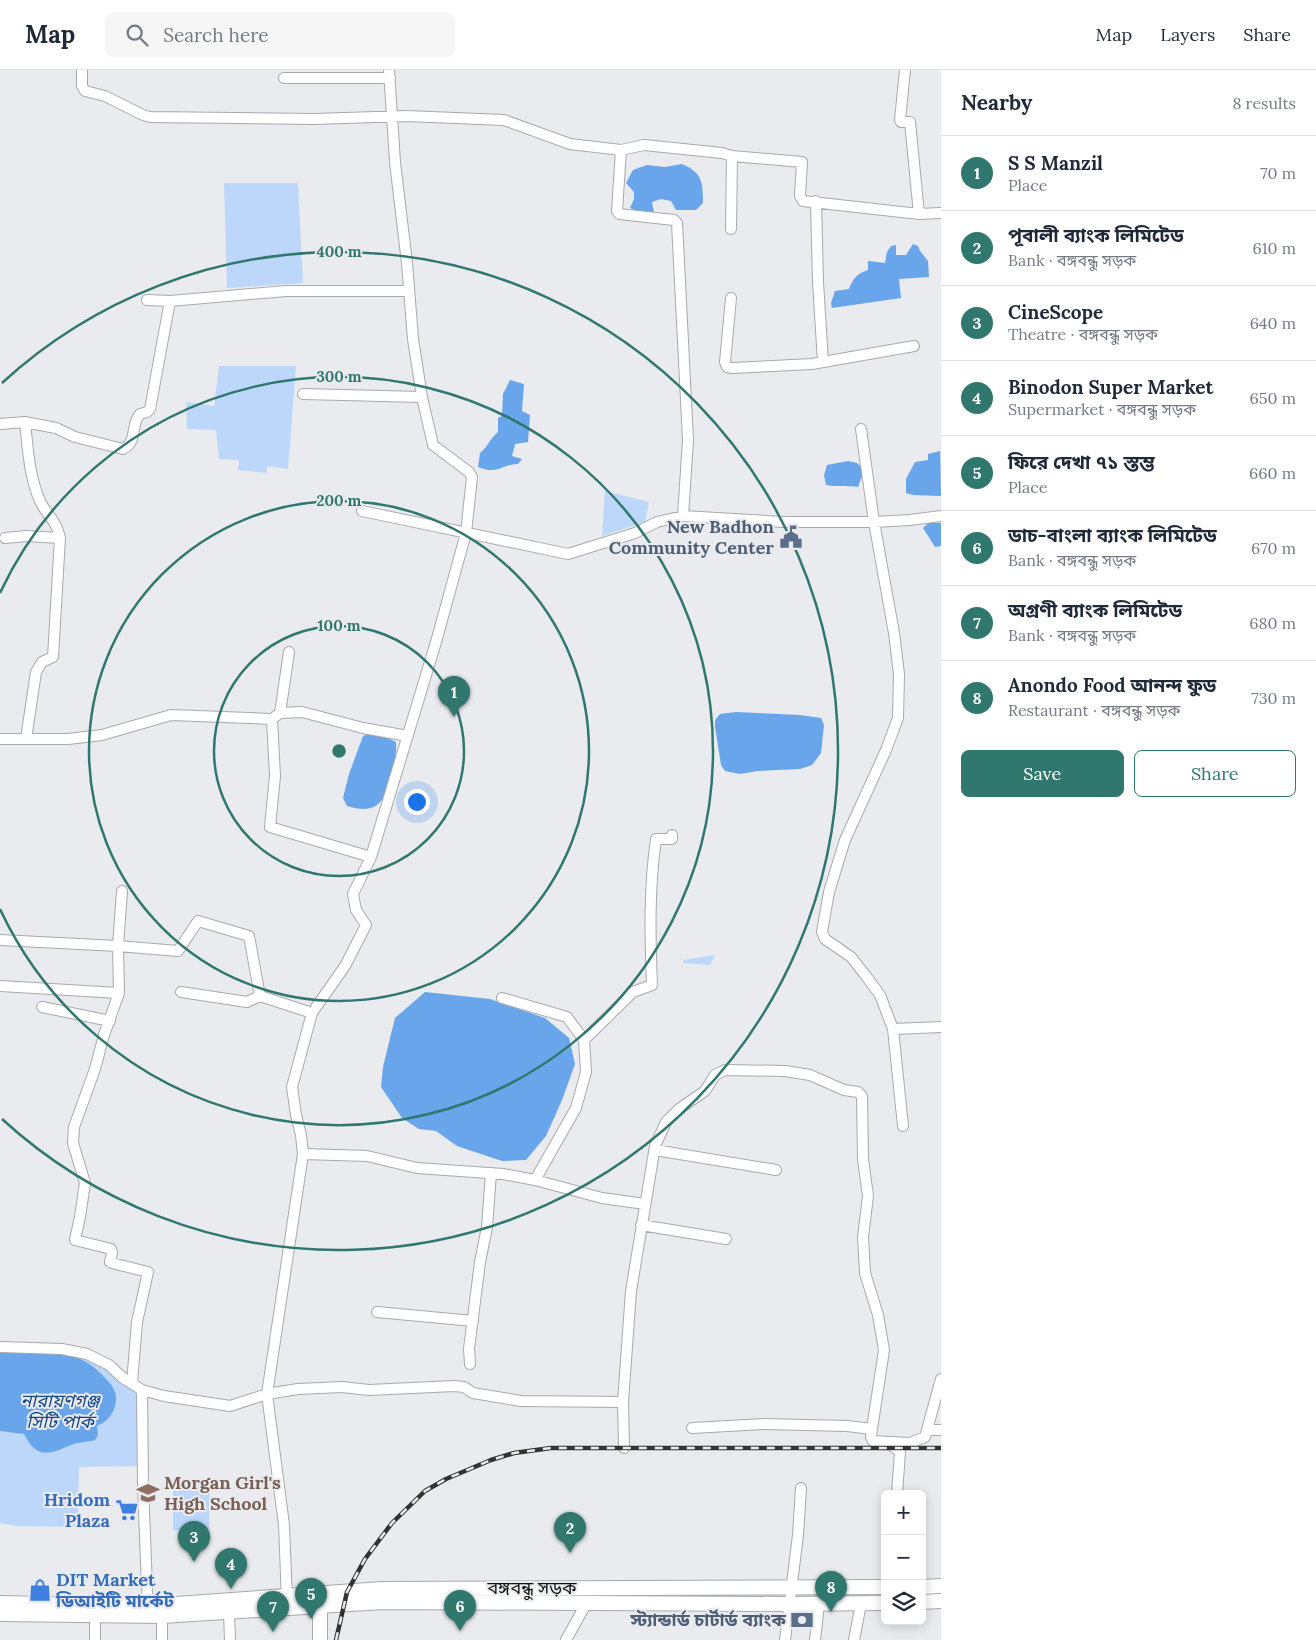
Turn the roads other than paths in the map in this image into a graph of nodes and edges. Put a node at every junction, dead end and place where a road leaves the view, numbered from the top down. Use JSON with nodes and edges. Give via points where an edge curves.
{"nodes":[{"id":1,"x":82,"y":70,"type":"edge"},
{"id":2,"x":905,"y":70,"type":"edge"},
{"id":3,"x":389,"y":74,"type":"edge"},
{"id":4,"x":284,"y":78,"type":"dead end"},
{"id":5,"x":392,"y":116,"type":"junction"},
{"id":6,"x":621,"y":150,"type":"junction"},
{"id":7,"x":732,"y":156,"type":"junction"},
{"id":8,"x":816,"y":201,"type":"junction"},
{"id":9,"x":941,"y":213,"type":"edge"},
{"id":10,"x":919,"y":214,"type":"junction"},
{"id":11,"x":730,"y":229,"type":"dead end"},
{"id":12,"x":408,"y":291,"type":"junction"},
{"id":13,"x":731,"y":298,"type":"dead end"},
{"id":14,"x":147,"y":300,"type":"dead end"},
{"id":15,"x":170,"y":301,"type":"junction"},
{"id":16,"x":914,"y":346,"type":"dead end"},
{"id":17,"x":823,"y":362,"type":"junction"},
{"id":18,"x":303,"y":394,"type":"dead end"},
{"id":19,"x":422,"y":398,"type":"junction"},
{"id":20,"x":25,"y":422,"type":"junction"},
{"id":21,"x":0,"y":424,"type":"edge"},
{"id":22,"x":861,"y":429,"type":"dead end"},
{"id":23,"x":362,"y":511,"type":"dead end"},
{"id":24,"x":683,"y":516,"type":"junction"},
{"id":25,"x":941,"y":516,"type":"edge"},
{"id":26,"x":874,"y":522,"type":"junction"},
{"id":27,"x":466,"y":533,"type":"junction"},
{"id":28,"x":5,"y":538,"type":"dead end"},
{"id":29,"x":60,"y":538,"type":"junction"},
{"id":30,"x":289,"y":652,"type":"dead end"},
{"id":31,"x":276,"y":716,"type":"junction"},
{"id":32,"x":408,"y":736,"type":"junction"},
{"id":33,"x":0,"y":738,"type":"edge"},
{"id":34,"x":26,"y":740,"type":"junction"},
{"id":35,"x":672,"y":835,"type":"dead end"},
{"id":36,"x":371,"y":857,"type":"junction"},
{"id":37,"x":122,"y":891,"type":"dead end"},
{"id":38,"x":0,"y":940,"type":"edge"},
{"id":39,"x":118,"y":946,"type":"junction"},
{"id":40,"x":0,"y":986,"type":"edge"},
{"id":41,"x":181,"y":992,"type":"dead end"},
{"id":42,"x":119,"y":993,"type":"junction"},
{"id":43,"x":260,"y":996,"type":"junction"},
{"id":44,"x":502,"y":998,"type":"dead end"},
{"id":45,"x":42,"y":1007,"type":"dead end"},
{"id":46,"x":312,"y":1012,"type":"junction"},
{"id":47,"x":110,"y":1021,"type":"junction"},
{"id":48,"x":941,"y":1027,"type":"edge"},
{"id":49,"x":893,"y":1029,"type":"junction"},
{"id":50,"x":584,"y":1040,"type":"junction"},
{"id":51,"x":903,"y":1126,"type":"dead end"},
{"id":52,"x":655,"y":1150,"type":"junction"},
{"id":53,"x":303,"y":1154,"type":"junction"},
{"id":54,"x":776,"y":1170,"type":"dead end"},
{"id":55,"x":492,"y":1173,"type":"junction"},
{"id":56,"x":535,"y":1180,"type":"junction"},
{"id":57,"x":645,"y":1204,"type":"junction"},
{"id":58,"x":641,"y":1225,"type":"junction"},
{"id":59,"x":726,"y":1239,"type":"dead end"},
{"id":60,"x":377,"y":1312,"type":"dead end"},
{"id":61,"x":474,"y":1321,"type":"junction"},
{"id":62,"x":0,"y":1347,"type":"edge"},
{"id":63,"x":470,"y":1364,"type":"dead end"},
{"id":64,"x":941,"y":1380,"type":"edge"},
{"id":65,"x":132,"y":1383,"type":"junction"},
{"id":66,"x":142,"y":1390,"type":"junction"},
{"id":67,"x":267,"y":1394,"type":"junction"},
{"id":68,"x":623,"y":1402,"type":"junction"},
{"id":69,"x":692,"y":1428,"type":"dead end"},
{"id":70,"x":872,"y":1429,"type":"junction"},
{"id":71,"x":926,"y":1430,"type":"junction"},
{"id":72,"x":941,"y":1430,"type":"edge"},
{"id":73,"x":886,"y":1442,"type":"junction"},
{"id":74,"x":624,"y":1448,"type":"dead end"},
{"id":75,"x":801,"y":1488,"type":"dead end"},
{"id":76,"x":897,"y":1490,"type":"edge"},
{"id":77,"x":926,"y":1586,"type":"edge"},
{"id":78,"x":941,"y":1586,"type":"edge"},
{"id":79,"x":881,"y":1587,"type":"edge"},
{"id":80,"x":791,"y":1588,"type":"junction"},
{"id":81,"x":320,"y":1600,"type":"junction"},
{"id":82,"x":941,"y":1601,"type":"edge"},
{"id":83,"x":587,"y":1602,"type":"junction"},
{"id":84,"x":926,"y":1602,"type":"edge"},
{"id":85,"x":0,"y":1603,"type":"edge"},
{"id":86,"x":287,"y":1603,"type":"junction"},
{"id":87,"x":881,"y":1603,"type":"edge"},
{"id":88,"x":789,"y":1604,"type":"junction"},
{"id":89,"x":819,"y":1604,"type":"junction"},
{"id":90,"x":861,"y":1604,"type":"junction"},
{"id":91,"x":229,"y":1612,"type":"junction"},
{"id":92,"x":153,"y":1613,"type":"junction"},
{"id":93,"x":0,"y":1614,"type":"edge"},
{"id":94,"x":95,"y":1616,"type":"junction"},
{"id":95,"x":95,"y":1640,"type":"edge"},
{"id":96,"x":162,"y":1640,"type":"edge"},
{"id":97,"x":230,"y":1640,"type":"edge"},
{"id":98,"x":320,"y":1640,"type":"edge"},
{"id":99,"x":566,"y":1640,"type":"edge"},
{"id":100,"x":784,"y":1640,"type":"edge"},
{"id":101,"x":815,"y":1640,"type":"edge"},
{"id":102,"x":854,"y":1640,"type":"edge"}],
"edges":[{"from":1,"to":5,"type":"street","via":[[85,92],[105,96],[143,116],[314,119]]},
{"from":2,"to":10,"type":"street","via":[[900,120],[910,122]]},
{"from":3,"to":4,"type":"street"},
{"from":3,"to":5,"type":"street"},
{"from":5,"to":6,"type":"street","via":[[504,120],[570,144]]},
{"from":5,"to":12,"type":"street"},
{"from":6,"to":7,"type":"street","via":[[644,145]]},
{"from":6,"to":24,"type":"street","via":[[619,214],[674,220],[677,223],[688,440]]},
{"from":7,"to":8,"type":"street","via":[[802,162],[801,200]]},
{"from":7,"to":11,"type":"street"},
{"from":8,"to":10,"type":"street"},
{"from":8,"to":17,"type":"street"},
{"from":9,"to":10,"type":"street"},
{"from":12,"to":15,"type":"street","via":[[286,291]]},
{"from":12,"to":19,"type":"street"},
{"from":13,"to":17,"type":"street","via":[[727,367]]},
{"from":14,"to":15,"type":"street"},
{"from":15,"to":20,"type":"street","via":[[150,409],[135,419],[129,446],[123,449]]},
{"from":16,"to":17,"type":"street"},
{"from":18,"to":19,"type":"street"},
{"from":19,"to":27,"type":"street","via":[[435,448],[472,477]]},
{"from":20,"to":21,"type":"street"},
{"from":20,"to":29,"type":"street","via":[[34,484],[40,503],[57,526]]},
{"from":22,"to":26,"type":"street"},
{"from":23,"to":27,"type":"street"},
{"from":24,"to":26,"type":"street","via":[[783,522]]},
{"from":24,"to":27,"type":"street","via":[[568,554]]},
{"from":25,"to":26,"type":"street"},
{"from":26,"to":49,"type":"street","via":[[894,633],[899,674],[898,718],[845,840],[829,892],[822,932],[825,939],[851,957],[880,995]]},
{"from":27,"to":32,"type":"street"},
{"from":28,"to":29,"type":"street"},
{"from":29,"to":34,"type":"street","via":[[53,657],[42,662],[36,672]]},
{"from":30,"to":31,"type":"street"},
{"from":31,"to":32,"type":"street","via":[[302,712]]},
{"from":31,"to":34,"type":"street","via":[[171,715],[102,735]]},
{"from":31,"to":36,"type":"street","via":[[270,826]]},
{"from":32,"to":36,"type":"street"},
{"from":33,"to":34,"type":"street"},
{"from":35,"to":50,"type":"street","via":[[672,839],[656,839],[653,860],[652,985],[633,992]]},
{"from":36,"to":46,"type":"street","via":[[353,894],[356,910],[366,925],[345,966]]},
{"from":37,"to":39,"type":"street"},
{"from":38,"to":39,"type":"street"},
{"from":39,"to":42,"type":"street"},
{"from":39,"to":43,"type":"street","via":[[178,951],[198,921],[249,936]]},
{"from":40,"to":42,"type":"street"},
{"from":41,"to":43,"type":"street","via":[[247,1002]]},
{"from":42,"to":47,"type":"street"},
{"from":43,"to":46,"type":"street"},
{"from":44,"to":50,"type":"street","via":[[567,1018]]},
{"from":45,"to":47,"type":"street"},
{"from":46,"to":53,"type":"street","via":[[292,1087]]},
{"from":47,"to":65,"type":"street","via":[[74,1127],[73,1143],[85,1183],[75,1240],[111,1250],[112,1263],[148,1272],[137,1322]]},
{"from":48,"to":49,"type":"street"},
{"from":49,"to":51,"type":"street"},
{"from":50,"to":56,"type":"street","via":[[586,1072],[576,1108]]},
{"from":52,"to":54,"type":"street"},
{"from":52,"to":57,"type":"street"},
{"from":52,"to":70,"type":"street","via":[[666,1122],[705,1091],[715,1075],[725,1070],[785,1071],[810,1075],[862,1096],[863,1159],[868,1196],[863,1237],[865,1273],[884,1350]]},
{"from":53,"to":55,"type":"street","via":[[367,1156],[417,1168]]},
{"from":53,"to":67,"type":"street"},
{"from":55,"to":56,"type":"street"},
{"from":55,"to":61,"type":"street"},
{"from":56,"to":57,"type":"street","via":[[602,1198]]},
{"from":57,"to":58,"type":"street"},
{"from":58,"to":59,"type":"street"},
{"from":58,"to":68,"type":"street","via":[[631,1291]]},
{"from":60,"to":61,"type":"street"},
{"from":61,"to":63,"type":"street"},
{"from":62,"to":65,"type":"street","via":[[62,1349],[87,1354],[109,1365]]},
{"from":64,"to":71,"type":"street"},
{"from":65,"to":66,"type":"street"},
{"from":66,"to":67,"type":"street","via":[[230,1406]]},
{"from":66,"to":92,"type":"street","via":[[143,1486]]},
{"from":67,"to":68,"type":"street","via":[[298,1389],[454,1386],[464,1387],[472,1393],[521,1401]]},
{"from":67,"to":86,"type":"street","via":[[284,1525]]},
{"from":68,"to":74,"type":"street"},
{"from":69,"to":70,"type":"street","via":[[764,1424]]},
{"from":70,"to":73,"type":"street","via":[[873,1440]]},
{"from":71,"to":72,"type":"street"},
{"from":71,"to":73,"type":"street","via":[[925,1437],[910,1443]]},
{"from":73,"to":76,"type":"street","via":[[900,1452]]},
{"from":75,"to":80,"type":"street"},
{"from":77,"to":78,"type":"main road"},
{"from":79,"to":80,"type":"main road","name":"বঙ্গবন্ধু সড়ক"},
{"from":80,"to":81,"type":"main road","name":"বঙ্গবন্ধু সড়ক","via":[[382,1589]]},
{"from":80,"to":88,"type":"street"},
{"from":81,"to":83,"type":"main road","name":"বঙ্গবন্ধু সড়ক"},
{"from":81,"to":86,"type":"main road","name":"বঙ্গবন্ধু সড়ক"},
{"from":81,"to":98,"type":"main road"},
{"from":82,"to":84,"type":"main road"},
{"from":83,"to":88,"type":"main road","name":"বঙ্গবন্ধু সড়ক"},
{"from":83,"to":99,"type":"street"},
{"from":85,"to":92,"type":"main road","name":"বঙ্গবন্ধু সড়ক"},
{"from":86,"to":91,"type":"main road","name":"বঙ্গবন্ধু সড়ক"},
{"from":86,"to":92,"type":"main road","name":"বঙ্গবন্ধু সড়ক"},
{"from":87,"to":90,"type":"main road","name":"বঙ্গবন্ধু সড়ক"},
{"from":88,"to":89,"type":"main road","name":"বঙ্গবন্ধু সড়ক"},
{"from":88,"to":100,"type":"street"},
{"from":89,"to":90,"type":"main road","name":"বঙ্গবন্ধু সড়ক"},
{"from":89,"to":101,"type":"street"},
{"from":90,"to":102,"type":"street"},
{"from":91,"to":92,"type":"main road","name":"বঙ্গবন্ধু সড়ক"},
{"from":91,"to":97,"type":"street"},
{"from":92,"to":94,"type":"main road","name":"বঙ্গবন্ধু সড়ক"},
{"from":92,"to":96,"type":"street"},
{"from":93,"to":94,"type":"main road","name":"বঙ্গবন্ধু সড়ক"},
{"from":94,"to":95,"type":"street"}]}
